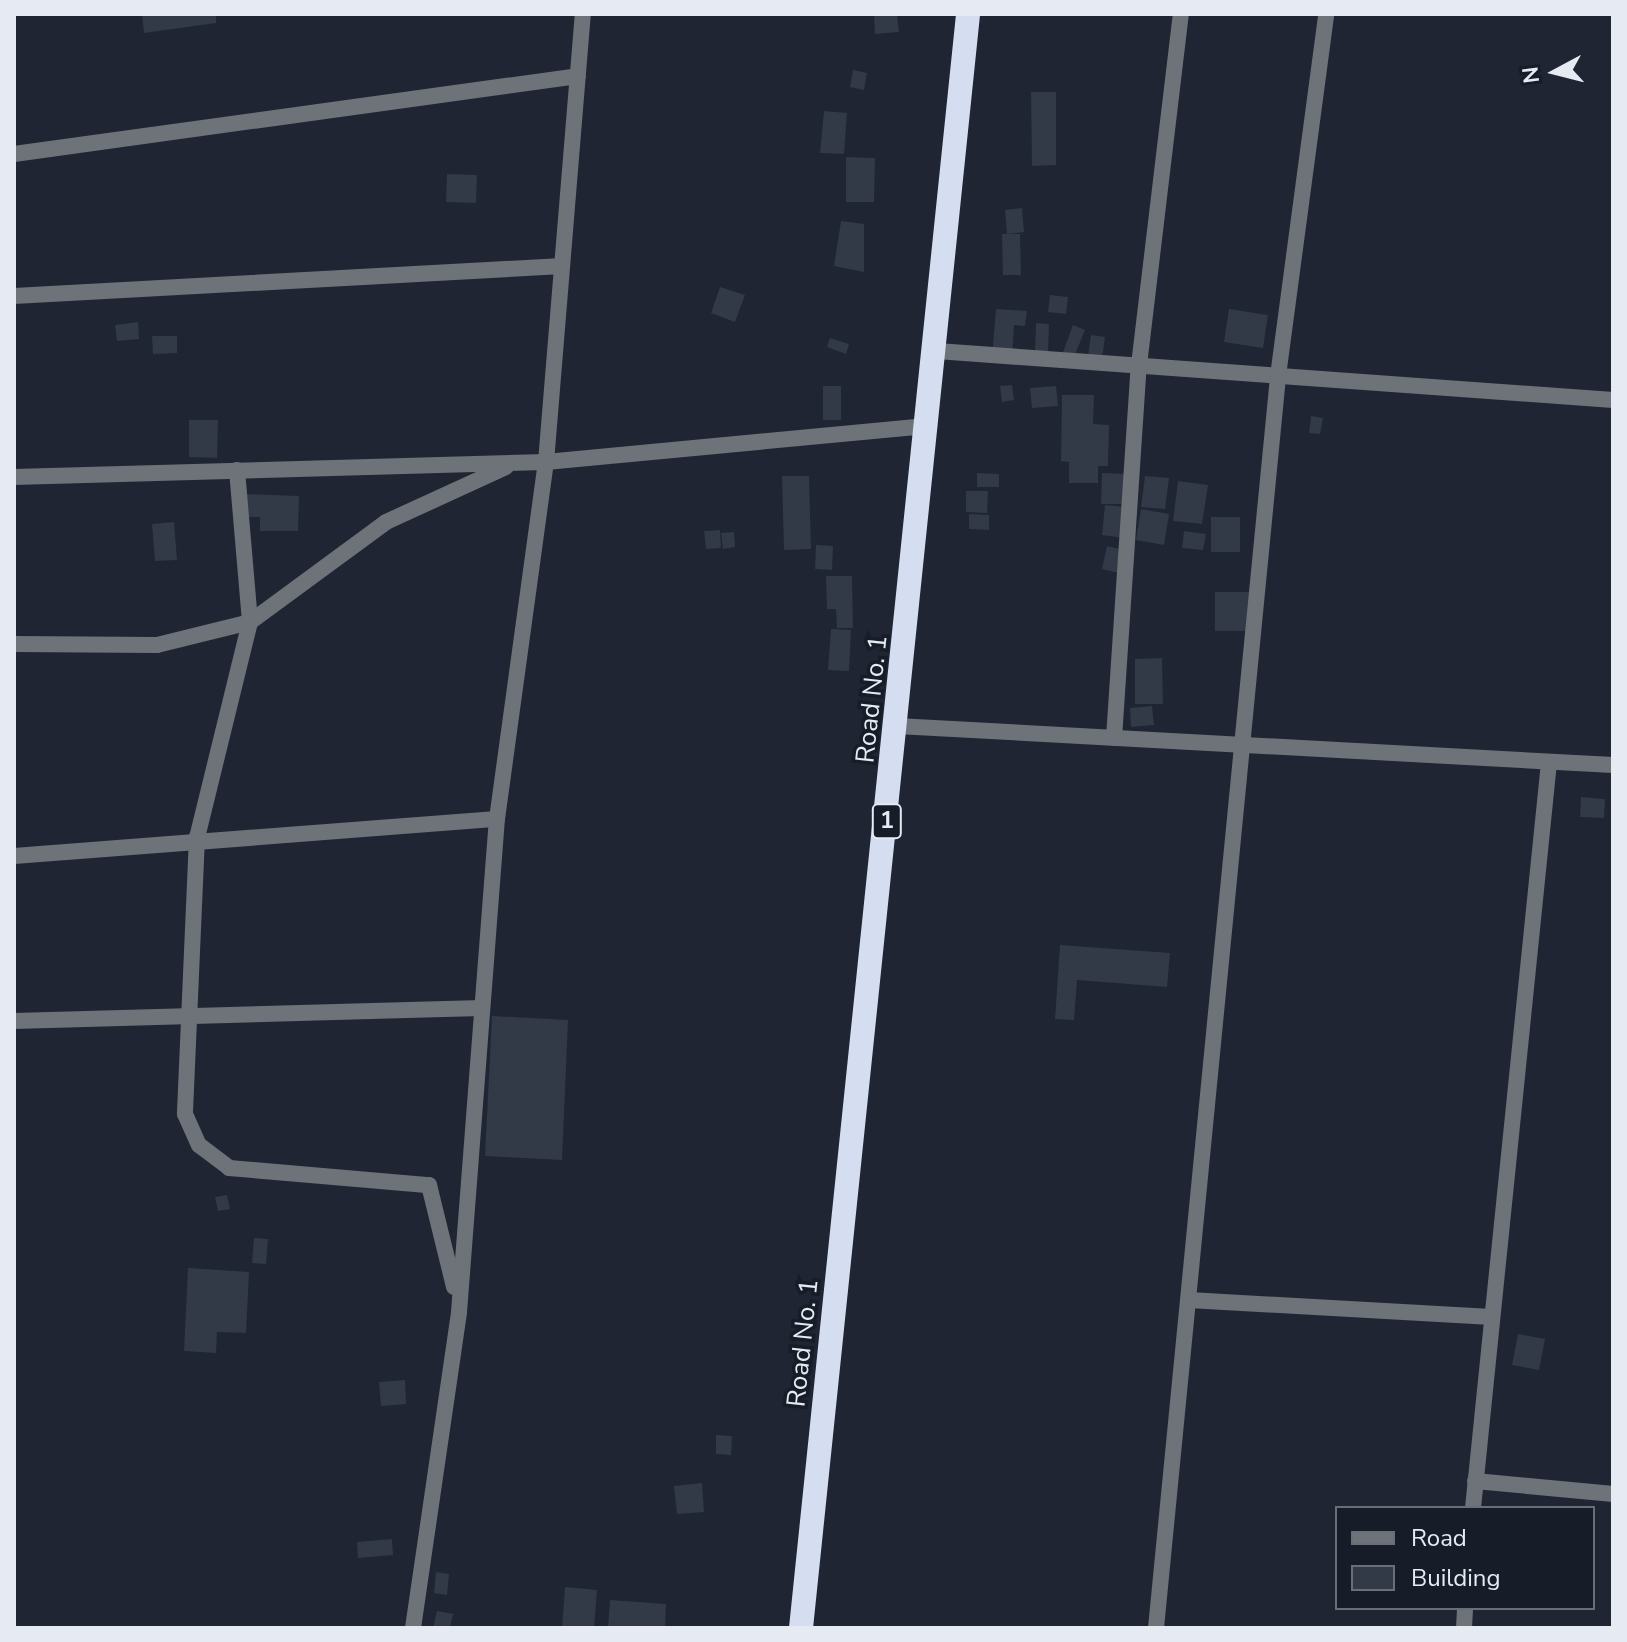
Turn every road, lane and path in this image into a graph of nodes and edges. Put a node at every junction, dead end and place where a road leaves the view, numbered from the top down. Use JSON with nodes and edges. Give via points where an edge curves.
{"nodes":[{"id":1,"x":583,"y":14,"type":"edge"},
{"id":2,"x":968,"y":14,"type":"edge"},
{"id":3,"x":1181,"y":14,"type":"edge"},
{"id":4,"x":1326,"y":14,"type":"edge"},
{"id":5,"x":578,"y":76,"type":"junction"},
{"id":6,"x":14,"y":154,"type":"edge"},
{"id":7,"x":562,"y":266,"type":"junction"},
{"id":8,"x":14,"y":296,"type":"edge"},
{"id":9,"x":937,"y":351,"type":"junction"},
{"id":10,"x":1139,"y":365,"type":"junction"},
{"id":11,"x":1278,"y":376,"type":"junction"},
{"id":12,"x":1613,"y":400,"type":"edge"},
{"id":13,"x":929,"y":426,"type":"junction"},
{"id":14,"x":546,"y":462,"type":"junction"},
{"id":15,"x":515,"y":463,"type":"junction"},
{"id":16,"x":237,"y":470,"type":"junction"},
{"id":17,"x":14,"y":477,"type":"edge"},
{"id":18,"x":250,"y":622,"type":"junction"},
{"id":19,"x":14,"y":644,"type":"edge"},
{"id":20,"x":897,"y":726,"type":"junction"},
{"id":21,"x":1114,"y":738,"type":"junction"},
{"id":22,"x":1245,"y":745,"type":"junction"},
{"id":23,"x":1549,"y":762,"type":"junction"},
{"id":24,"x":1613,"y":765,"type":"edge"},
{"id":25,"x":497,"y":819,"type":"junction"},
{"id":26,"x":197,"y":837,"type":"junction"},
{"id":27,"x":14,"y":856,"type":"edge"},
{"id":28,"x":482,"y":1008,"type":"junction"},
{"id":29,"x":192,"y":1012,"type":"junction"},
{"id":30,"x":14,"y":1021,"type":"edge"},
{"id":31,"x":1189,"y":1300,"type":"junction"},
{"id":32,"x":459,"y":1312,"type":"junction"},
{"id":33,"x":1492,"y":1317,"type":"junction"},
{"id":34,"x":1475,"y":1481,"type":"junction"},
{"id":35,"x":1613,"y":1494,"type":"edge"},
{"id":36,"x":1473,"y":1506,"type":"edge"},
{"id":37,"x":413,"y":1628,"type":"edge"},
{"id":38,"x":801,"y":1628,"type":"edge"},
{"id":39,"x":1156,"y":1628,"type":"edge"}],
"edges":[{"from":1,"to":5,"type":"street"},
{"from":2,"to":9,"type":"highway","name":"Road No. 1","number":"1"},
{"from":3,"to":10,"type":"street"},
{"from":4,"to":11,"type":"street"},
{"from":5,"to":6,"type":"street"},
{"from":5,"to":7,"type":"street"},
{"from":7,"to":8,"type":"street"},
{"from":7,"to":14,"type":"street"},
{"from":9,"to":10,"type":"street"},
{"from":9,"to":13,"type":"highway","name":"Road No. 1","number":"1"},
{"from":10,"to":11,"type":"street"},
{"from":10,"to":21,"type":"street"},
{"from":11,"to":12,"type":"street"},
{"from":11,"to":22,"type":"street"},
{"from":13,"to":14,"type":"street"},
{"from":13,"to":20,"type":"highway","name":"Road No. 1","number":"1"},
{"from":14,"to":15,"type":"street"},
{"from":14,"to":25,"type":"street"},
{"from":15,"to":16,"type":"street"},
{"from":15,"to":18,"type":"street","via":[[386,522]]},
{"from":16,"to":17,"type":"street"},
{"from":16,"to":18,"type":"street"},
{"from":18,"to":19,"type":"street","via":[[157,645]]},
{"from":18,"to":26,"type":"street"},
{"from":20,"to":21,"type":"street"},
{"from":20,"to":38,"type":"highway","name":"Road No. 1","number":"1"},
{"from":21,"to":22,"type":"street"},
{"from":22,"to":23,"type":"street"},
{"from":22,"to":31,"type":"street"},
{"from":23,"to":24,"type":"street"},
{"from":23,"to":33,"type":"street"},
{"from":25,"to":26,"type":"street"},
{"from":25,"to":28,"type":"street"},
{"from":26,"to":27,"type":"street"},
{"from":26,"to":29,"type":"street"},
{"from":28,"to":29,"type":"street"},
{"from":28,"to":32,"type":"street"},
{"from":29,"to":30,"type":"street"},
{"from":29,"to":32,"type":"street","via":[[185,1114],[199,1145],[229,1168],[429,1185],[439,1204]]},
{"from":31,"to":33,"type":"street"},
{"from":31,"to":39,"type":"street"},
{"from":32,"to":37,"type":"street"},
{"from":33,"to":34,"type":"street"},
{"from":34,"to":35,"type":"street"},
{"from":34,"to":36,"type":"street"}]}
